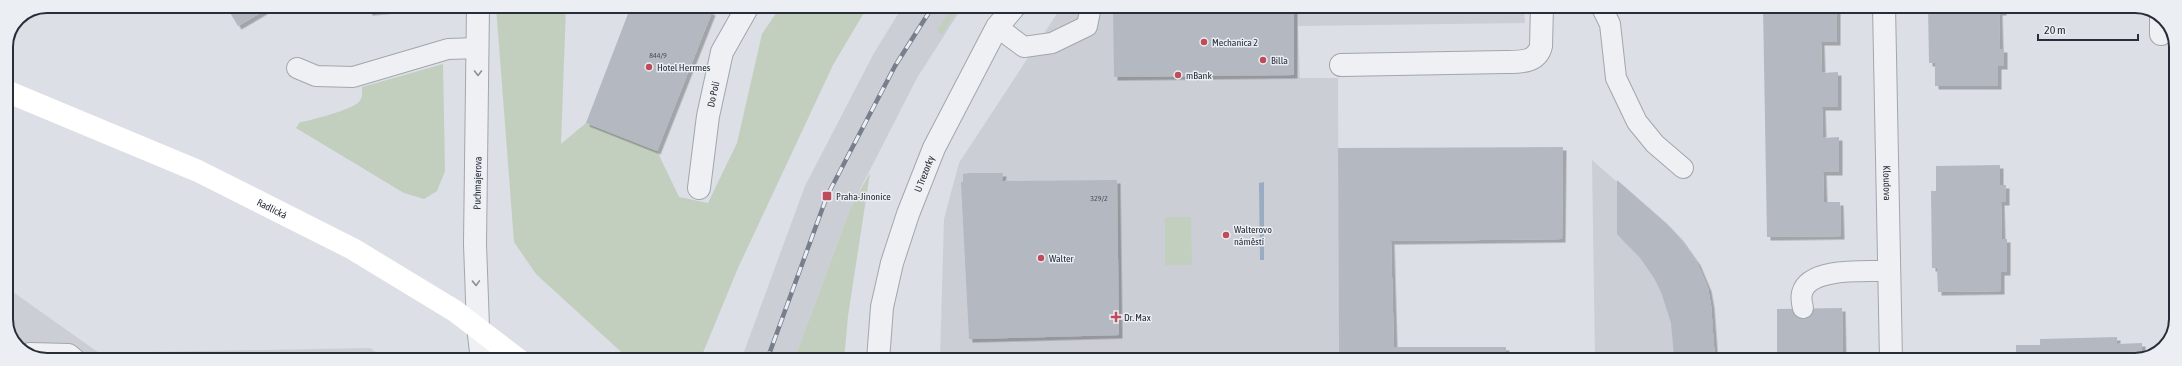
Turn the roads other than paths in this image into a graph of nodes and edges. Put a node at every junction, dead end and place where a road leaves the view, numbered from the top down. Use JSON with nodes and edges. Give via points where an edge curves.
{"nodes":[{"id":1,"x":478,"y":13,"type":"edge"},
{"id":2,"x":740,"y":13,"type":"edge"},
{"id":3,"x":1009,"y":13,"type":"edge"},
{"id":4,"x":1089,"y":13,"type":"edge"},
{"id":5,"x":1542,"y":13,"type":"edge"},
{"id":6,"x":1604,"y":13,"type":"edge"},
{"id":7,"x":1884,"y":13,"type":"edge"},
{"id":8,"x":998,"y":27,"type":"junction"},
{"id":9,"x":478,"y":48,"type":"junction"},
{"id":10,"x":1341,"y":65,"type":"dead end"},
{"id":11,"x":297,"y":68,"type":"dead end"},
{"id":12,"x":13,"y":94,"type":"edge"},
{"id":13,"x":1683,"y":168,"type":"dead end"},
{"id":14,"x":699,"y":188,"type":"dead end"},
{"id":15,"x":1889,"y":271,"type":"junction"},
{"id":16,"x":1802,"y":308,"type":"dead end"},
{"id":17,"x":478,"y":327,"type":"junction"},
{"id":18,"x":481,"y":353,"type":"edge"},
{"id":19,"x":510,"y":353,"type":"edge"},
{"id":20,"x":879,"y":353,"type":"edge"},
{"id":21,"x":1891,"y":353,"type":"edge"}],
"edges":[{"from":1,"to":9,"type":"street","name":"Puchmajerova"},
{"from":2,"to":14,"type":"street","name":"Do Polí","via":[[722,52],[708,116]]},
{"from":3,"to":8,"type":"street","name":"U Trezorky"},
{"from":4,"to":8,"type":"lane","via":[[1087,26],[1052,44],[1024,47]]},
{"from":5,"to":10,"type":"street","via":[[1541,46],[1539,52],[1530,60]]},
{"from":6,"to":13,"type":"lane","via":[[1610,24],[1616,78],[1637,122],[1655,144]]},
{"from":7,"to":15,"type":"street","name":"Kloudova"},
{"from":8,"to":20,"type":"street","name":"U Trezorky","via":[[934,148],[908,214],[892,263],[882,308]]},
{"from":9,"to":11,"type":"lane","via":[[448,49],[353,77],[316,76]]},
{"from":9,"to":17,"type":"street","name":"Puchmajerova","one_way":true,"via":[[475,244]]},
{"from":12,"to":17,"type":"main road","name":"Radlická","via":[[205,175],[353,249]]},
{"from":15,"to":16,"type":"lane","via":[[1828,272],[1808,284],[1802,292]]},
{"from":15,"to":21,"type":"street","name":"Kloudova"},
{"from":17,"to":18,"type":"street","name":"Puchmajerova"},
{"from":17,"to":19,"type":"main road","name":"Radlická"}]}
